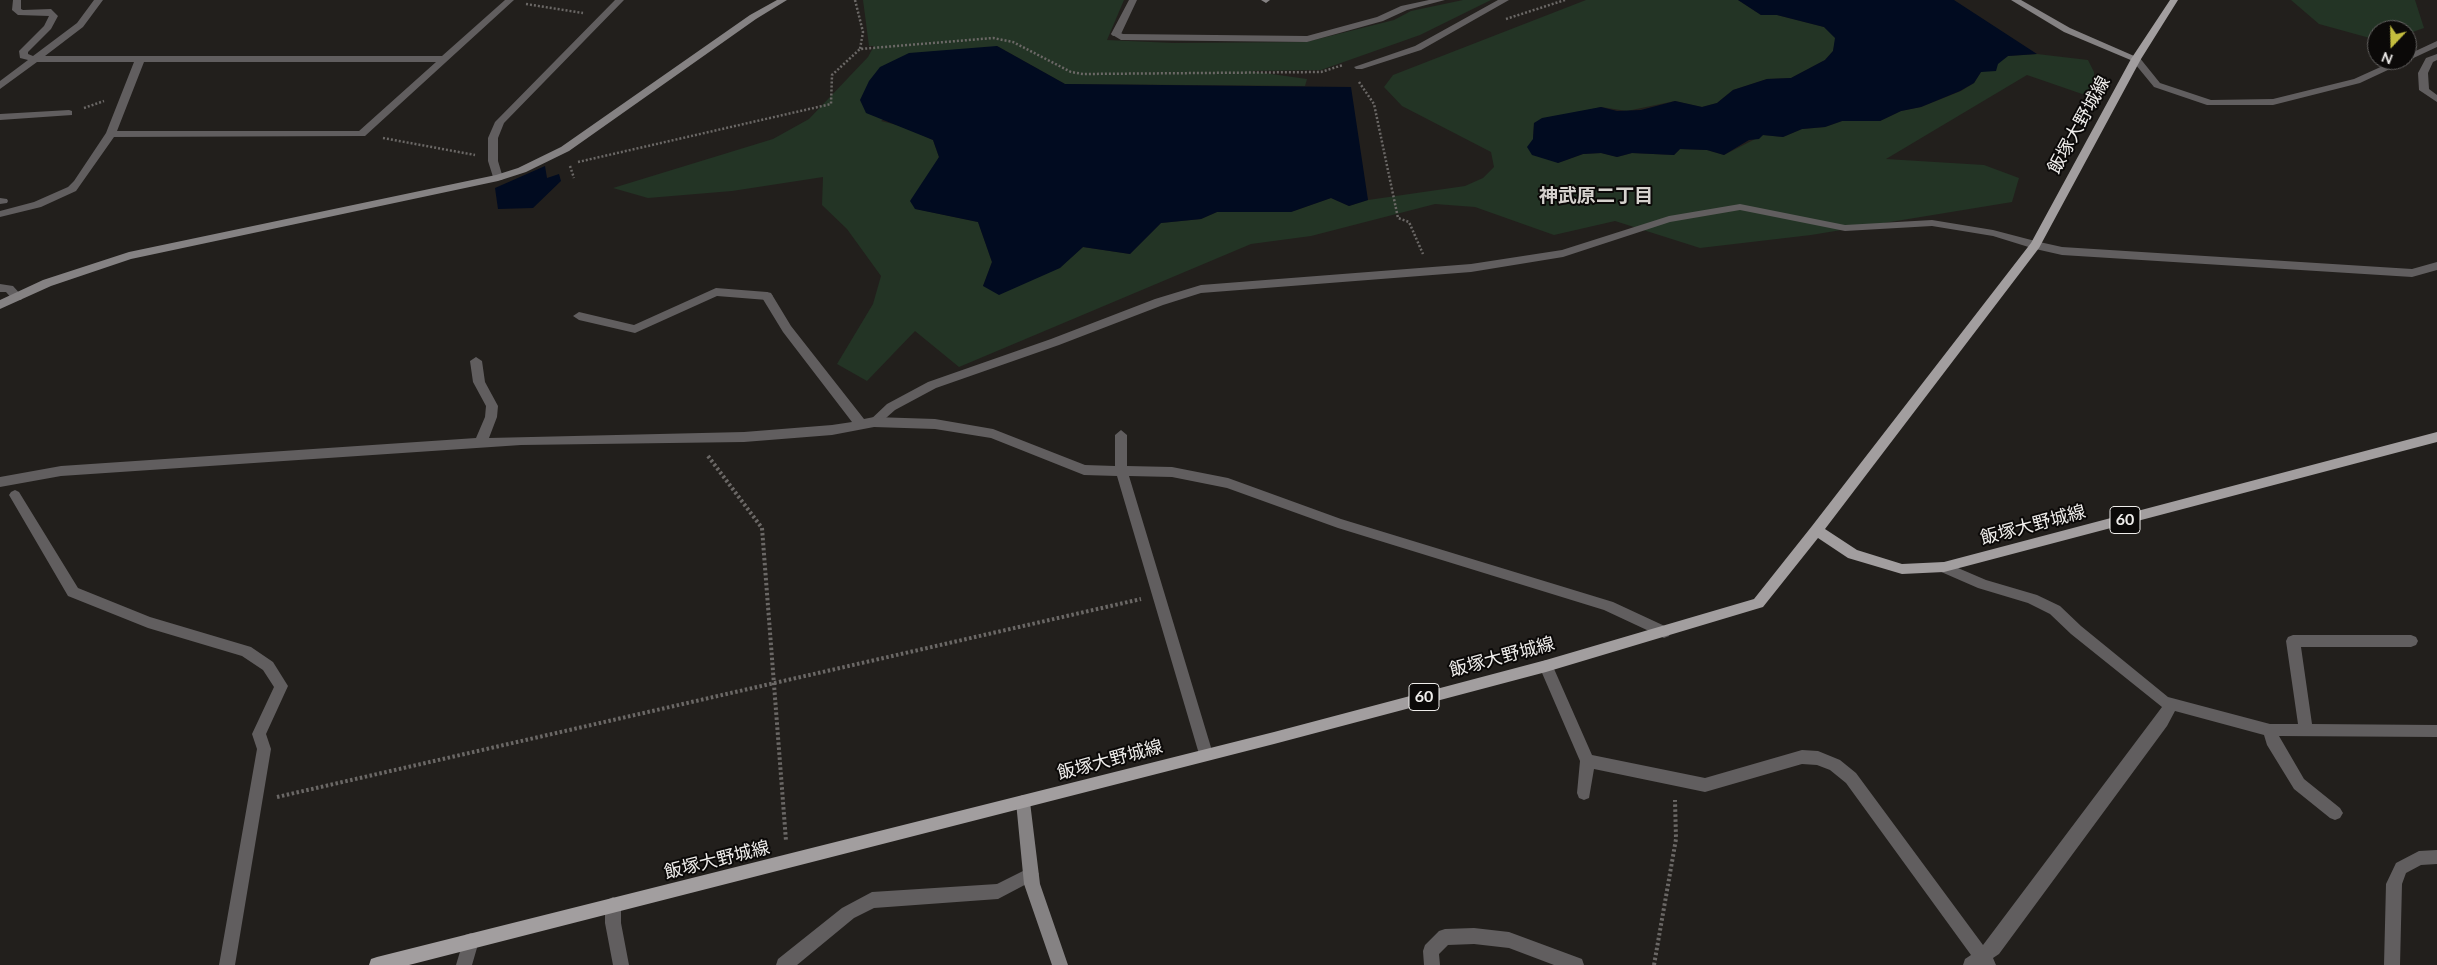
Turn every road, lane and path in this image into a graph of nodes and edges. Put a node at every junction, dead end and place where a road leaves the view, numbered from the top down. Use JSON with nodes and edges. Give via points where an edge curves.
{"nodes":[{"id":1,"x":17,"y":0,"type":"edge"},
{"id":2,"x":99,"y":0,"type":"edge"},
{"id":3,"x":510,"y":0,"type":"edge"},
{"id":4,"x":620,"y":0,"type":"edge"},
{"id":5,"x":783,"y":0,"type":"edge"},
{"id":6,"x":855,"y":0,"type":"edge"},
{"id":7,"x":1133,"y":0,"type":"edge"},
{"id":8,"x":1441,"y":0,"type":"edge"},
{"id":9,"x":1505,"y":0,"type":"edge"},
{"id":10,"x":2015,"y":0,"type":"edge"},
{"id":11,"x":2174,"y":0,"type":"edge"},
{"id":12,"x":604,"y":17,"type":"junction"},
{"id":13,"x":2437,"y":44,"type":"edge"},
{"id":14,"x":860,"y":49,"type":"junction"},
{"id":15,"x":2417,"y":53,"type":"edge"},
{"id":16,"x":2437,"y":57,"type":"edge"},
{"id":17,"x":140,"y":59,"type":"junction"},
{"id":18,"x":446,"y":59,"type":"junction"},
{"id":19,"x":2136,"y":59,"type":"junction"},
{"id":20,"x":35,"y":60,"type":"junction"},
{"id":21,"x":1346,"y":64,"type":"dead end"},
{"id":22,"x":1358,"y":67,"type":"joint"},
{"id":23,"x":2381,"y":70,"type":"edge"},
{"id":24,"x":0,"y":86,"type":"edge"},
{"id":25,"x":129,"y":92,"type":"junction"},
{"id":26,"x":2437,"y":99,"type":"edge"},
{"id":27,"x":69,"y":113,"type":"joint"},
{"id":28,"x":0,"y":116,"type":"edge"},
{"id":29,"x":111,"y":134,"type":"junction"},
{"id":30,"x":362,"y":134,"type":"junction"},
{"id":31,"x":493,"y":155,"type":"junction"},
{"id":32,"x":570,"y":164,"type":"dead end"},
{"id":33,"x":498,"y":178,"type":"junction"},
{"id":34,"x":0,"y":214,"type":"edge"},
{"id":35,"x":2035,"y":245,"type":"junction"},
{"id":36,"x":2437,"y":266,"type":"edge"},
{"id":37,"x":1431,"y":273,"type":"junction"},
{"id":38,"x":0,"y":288,"type":"edge"},
{"id":39,"x":17,"y":297,"type":"junction"},
{"id":40,"x":0,"y":305,"type":"edge"},
{"id":41,"x":579,"y":316,"type":"dead end"},
{"id":42,"x":476,"y":361,"type":"dead end"},
{"id":43,"x":867,"y":423,"type":"junction"},
{"id":44,"x":1121,"y":435,"type":"dead end"},
{"id":45,"x":2437,"y":437,"type":"edge"},
{"id":46,"x":695,"y":438,"type":"junction"},
{"id":47,"x":481,"y":442,"type":"junction"},
{"id":48,"x":1121,"y":470,"type":"junction"},
{"id":49,"x":0,"y":482,"type":"edge"},
{"id":50,"x":15,"y":495,"type":"dead end"},
{"id":51,"x":1817,"y":530,"type":"junction"},
{"id":52,"x":1944,"y":567,"type":"junction"},
{"id":53,"x":1158,"y":595,"type":"junction"},
{"id":54,"x":1664,"y":632,"type":"junction"},
{"id":55,"x":2411,"y":642,"type":"dead end"},
{"id":56,"x":1546,"y":666,"type":"junction"},
{"id":57,"x":772,"y":684,"type":"junction"},
{"id":58,"x":2171,"y":704,"type":"junction"},
{"id":59,"x":2270,"y":730,"type":"junction"},
{"id":60,"x":2306,"y":730,"type":"junction"},
{"id":61,"x":2437,"y":731,"type":"edge"},
{"id":62,"x":1206,"y":754,"type":"junction"},
{"id":63,"x":1587,"y":761,"type":"junction"},
{"id":64,"x":1674,"y":780,"type":"junction"},
{"id":65,"x":1584,"y":793,"type":"dead end"},
{"id":66,"x":256,"y":802,"type":"junction"},
{"id":67,"x":1023,"y":802,"type":"junction"},
{"id":68,"x":2335,"y":813,"type":"dead end"},
{"id":69,"x":2437,"y":857,"type":"edge"},
{"id":70,"x":787,"y":861,"type":"junction"},
{"id":71,"x":1031,"y":874,"type":"junction"},
{"id":72,"x":613,"y":905,"type":"junction"},
{"id":73,"x":471,"y":941,"type":"junction"},
{"id":74,"x":1980,"y":962,"type":"edge"},
{"id":75,"x":227,"y":965,"type":"edge"},
{"id":76,"x":377,"y":965,"type":"edge"},
{"id":77,"x":464,"y":965,"type":"edge"},
{"id":78,"x":621,"y":965,"type":"edge"},
{"id":79,"x":784,"y":965,"type":"edge"},
{"id":80,"x":1060,"y":965,"type":"edge"},
{"id":81,"x":1432,"y":965,"type":"edge"},
{"id":82,"x":1576,"y":965,"type":"edge"},
{"id":83,"x":1654,"y":965,"type":"edge"},
{"id":84,"x":2392,"y":965,"type":"edge"}],
"edges":[{"from":1,"to":20,"type":"street","via":[[16,10],[21,13],[51,12],[54,16],[48,27],[24,51],[23,56]]},
{"from":2,"to":20,"type":"street","via":[[80,25]]},
{"from":3,"to":12,"type":"path"},
{"from":3,"to":18,"type":"street"},
{"from":4,"to":12,"type":"street"},
{"from":5,"to":33,"type":"street","via":[[565,148],[522,170]]},
{"from":6,"to":14,"type":"path","via":[[863,32]]},
{"from":7,"to":8,"type":"street","via":[[1116,34],[1121,37],[1307,39],[1380,19],[1404,8]]},
{"from":9,"to":22,"type":"street","via":[[1418,48]]},
{"from":10,"to":19,"type":"street","via":[[2067,30]]},
{"from":11,"to":19,"type":"main road","name":"飯塚大野城線","number":"60"},
{"from":12,"to":31,"type":"street","via":[[500,122],[493,138]]},
{"from":13,"to":15,"type":"street"},
{"from":14,"to":21,"type":"path","via":[[993,38],[1013,42],[1071,72],[1083,74],[1321,72]]},
{"from":14,"to":32,"type":"path","via":[[832,75],[831,104]]},
{"from":16,"to":26,"type":"street","via":[[2429,60],[2423,72],[2424,90]]},
{"from":17,"to":18,"type":"street"},
{"from":17,"to":20,"type":"street"},
{"from":17,"to":25,"type":"street"},
{"from":18,"to":30,"type":"street"},
{"from":19,"to":23,"type":"street","via":[[2157,85],[2210,103],[2273,102],[2357,81]]},
{"from":19,"to":35,"type":"main road","name":"飯塚大野城線","number":"60"},
{"from":20,"to":24,"type":"street"},
{"from":22,"to":37,"type":"path","via":[[1351,70],[1374,104],[1398,218],[1408,222]]},
{"from":25,"to":27,"type":"path"},
{"from":25,"to":29,"type":"street"},
{"from":27,"to":28,"type":"street"},
{"from":29,"to":30,"type":"street"},
{"from":29,"to":34,"type":"street","via":[[72,189],[37,205]]},
{"from":30,"to":31,"type":"path","via":[[470,155]]},
{"from":31,"to":33,"type":"street"},
{"from":33,"to":39,"type":"street","via":[[129,256]]},
{"from":35,"to":36,"type":"street","via":[[2062,251],[2412,273]]},
{"from":35,"to":37,"type":"street","via":[[1993,233],[1932,223],[1845,228],[1740,208],[1669,219],[1563,253]]},
{"from":35,"to":51,"type":"main road","name":"飯塚大野城線","number":"60"},
{"from":37,"to":43,"type":"street","via":[[1202,289],[932,385]]},
{"from":38,"to":39,"type":"street"},
{"from":39,"to":40,"type":"street"},
{"from":41,"to":43,"type":"street","via":[[635,329],[716,292],[767,296],[787,329]]},
{"from":42,"to":47,"type":"street","via":[[479,382],[492,406]]},
{"from":43,"to":46,"type":"street","via":[[832,430]]},
{"from":43,"to":48,"type":"street","via":[[935,424],[993,434],[1084,470]]},
{"from":44,"to":48,"type":"street"},
{"from":45,"to":52,"type":"main road","name":"飯塚大野城線","number":"60"},
{"from":46,"to":47,"type":"street"},
{"from":46,"to":57,"type":"path","via":[[762,528]]},
{"from":47,"to":49,"type":"street","via":[[61,471]]},
{"from":48,"to":53,"type":"street"},
{"from":48,"to":54,"type":"street","via":[[1172,472],[1228,483],[1338,523],[1608,606]]},
{"from":50,"to":66,"type":"street","via":[[73,592],[148,622],[246,651],[268,666],[281,686],[258,734],[264,749]]},
{"from":51,"to":52,"type":"main road","name":"飯塚大野城線","number":"60","via":[[1853,554],[1902,569]]},
{"from":51,"to":54,"type":"main road","name":"飯塚大野城線","number":"60","via":[[1758,603]]},
{"from":52,"to":58,"type":"street","via":[[2056,610],[2164,702]]},
{"from":53,"to":57,"type":"path"},
{"from":53,"to":62,"type":"street"},
{"from":54,"to":56,"type":"main road","name":"飯塚大野城線","number":"60"},
{"from":55,"to":60,"type":"street","via":[[2293,641]]},
{"from":56,"to":62,"type":"main road","name":"飯塚大野城線","number":"60"},
{"from":56,"to":63,"type":"street"},
{"from":57,"to":66,"type":"path"},
{"from":57,"to":70,"type":"path"},
{"from":58,"to":59,"type":"street"},
{"from":58,"to":74,"type":"street","via":[[2150,737]]},
{"from":59,"to":60,"type":"street"},
{"from":59,"to":68,"type":"street","via":[[2272,740],[2299,784]]},
{"from":60,"to":61,"type":"street"},
{"from":62,"to":67,"type":"main road","name":"飯塚大野城線","number":"60"},
{"from":63,"to":64,"type":"street"},
{"from":63,"to":65,"type":"street"},
{"from":64,"to":74,"type":"street","via":[[1705,785],[1802,757],[1835,764],[1851,778]]},
{"from":64,"to":83,"type":"path","via":[[1676,839]]},
{"from":66,"to":75,"type":"street"},
{"from":67,"to":70,"type":"main road","name":"飯塚大野城線","number":"60"},
{"from":67,"to":71,"type":"street"},
{"from":69,"to":84,"type":"street","via":[[2419,858],[2401,868],[2394,884]]},
{"from":70,"to":72,"type":"main road","name":"飯塚大野城線","number":"60"},
{"from":71,"to":79,"type":"street","via":[[998,891],[872,900],[848,913]]},
{"from":71,"to":80,"type":"street"},
{"from":72,"to":73,"type":"main road","name":"飯塚大野城線","number":"60"},
{"from":72,"to":78,"type":"street"},
{"from":73,"to":76,"type":"main road","name":"飯塚大野城線","number":"60"},
{"from":73,"to":77,"type":"street"},
{"from":81,"to":82,"type":"street","via":[[1431,951],[1445,937],[1474,936],[1509,940]]}]}
